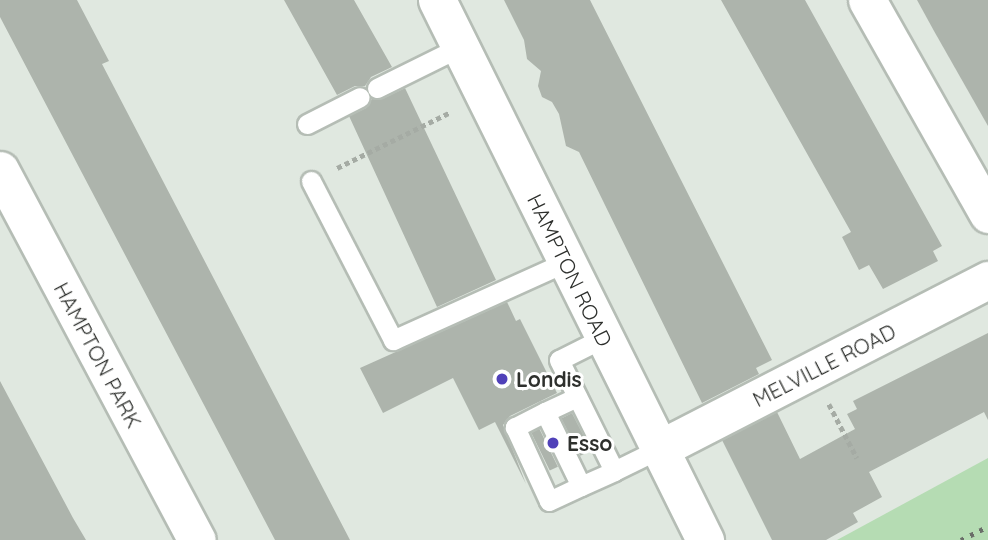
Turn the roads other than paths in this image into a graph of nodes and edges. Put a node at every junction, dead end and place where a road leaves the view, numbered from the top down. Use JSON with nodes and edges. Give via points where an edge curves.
{"nodes":[{"id":1,"x":438,"y":0,"type":"edge"},
{"id":2,"x":867,"y":0,"type":"edge"},
{"id":3,"x":460,"y":47,"type":"junction"},
{"id":4,"x":307,"y":124,"type":"dead end"},
{"id":5,"x":0,"y":170,"type":"edge"},
{"id":6,"x":311,"y":181,"type":"road end"},
{"id":7,"x":988,"y":214,"type":"edge"},
{"id":8,"x":566,"y":262,"type":"junction"},
{"id":9,"x":988,"y":280,"type":"edge"},
{"id":10,"x":603,"y":338,"type":"junction"},
{"id":11,"x":577,"y":397,"type":"junction"},
{"id":12,"x":545,"y":412,"type":"junction"},
{"id":13,"x":659,"y":449,"type":"junction"},
{"id":14,"x":614,"y":471,"type":"junction"},
{"id":15,"x":581,"y":486,"type":"junction"},
{"id":16,"x":197,"y":540,"type":"edge"},
{"id":17,"x":705,"y":540,"type":"edge"}],
"edges":[{"from":1,"to":3,"type":"street","name":"HAMPTON ROAD"},
{"from":2,"to":7,"type":"street"},
{"from":3,"to":4,"type":"lane"},
{"from":3,"to":8,"type":"street","name":"HAMPTON ROAD"},
{"from":5,"to":16,"type":"street","name":"HAMPTON PARK"},
{"from":6,"to":8,"type":"lane","via":[[393,340]]},
{"from":8,"to":10,"type":"street","name":"HAMPTON ROAD"},
{"from":9,"to":13,"type":"street","name":"MELVILLE ROAD"},
{"from":10,"to":11,"type":"lane","via":[[559,360]]},
{"from":10,"to":13,"type":"street","name":"HAMPTON ROAD"},
{"from":11,"to":12,"type":"lane"},
{"from":11,"to":14,"type":"lane"},
{"from":12,"to":15,"type":"lane"},
{"from":12,"to":15,"type":"lane","via":[[514,427],[549,501]]},
{"from":13,"to":14,"type":"lane"},
{"from":13,"to":17,"type":"street","name":"HAMPTON ROAD"},
{"from":14,"to":15,"type":"lane"}]}
